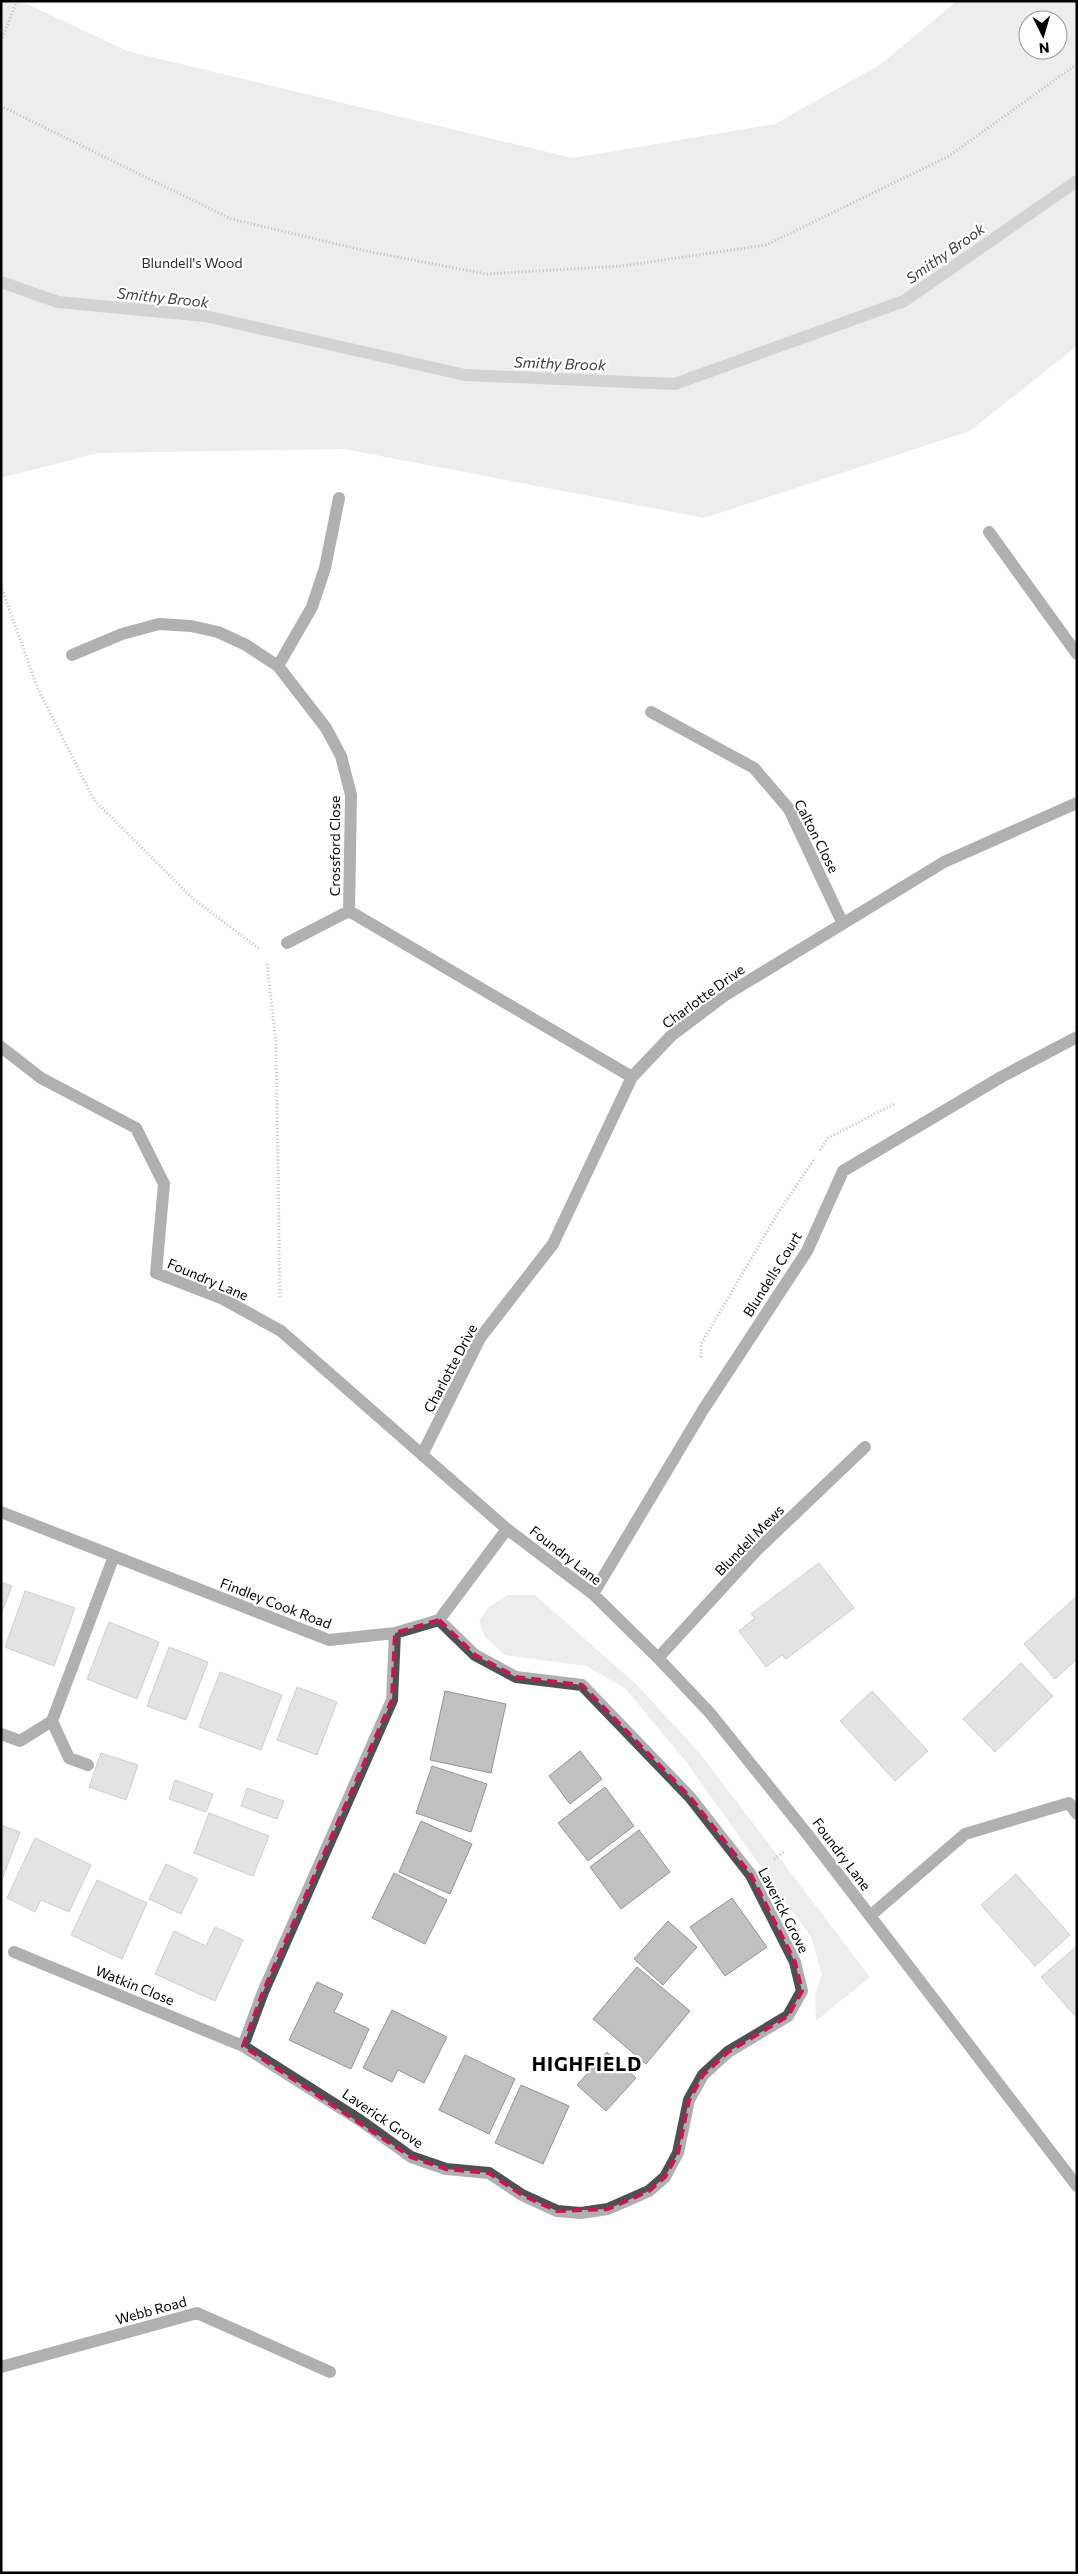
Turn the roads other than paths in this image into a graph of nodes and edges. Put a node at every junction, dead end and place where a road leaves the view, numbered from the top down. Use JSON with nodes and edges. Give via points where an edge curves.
{"nodes":[{"id":1,"x":338,"y":498,"type":"dead end"},
{"id":2,"x":989,"y":532,"type":"dead end"},
{"id":3,"x":1077,"y":654,"type":"edge"},
{"id":4,"x":72,"y":655,"type":"dead end"},
{"id":5,"x":278,"y":666,"type":"junction"},
{"id":6,"x":651,"y":712,"type":"dead end"},
{"id":7,"x":1077,"y":804,"type":"edge"},
{"id":8,"x":349,"y":911,"type":"junction"},
{"id":9,"x":842,"y":922,"type":"junction"},
{"id":10,"x":287,"y":943,"type":"dead end"},
{"id":11,"x":1077,"y":1037,"type":"edge"},
{"id":12,"x":1,"y":1047,"type":"edge"},
{"id":13,"x":632,"y":1077,"type":"junction"},
{"id":14,"x":865,"y":1447,"type":"dead end"},
{"id":15,"x":422,"y":1455,"type":"junction"},
{"id":16,"x":1,"y":1512,"type":"edge"},
{"id":17,"x":507,"y":1529,"type":"junction"},
{"id":18,"x":114,"y":1556,"type":"junction"},
{"id":19,"x":593,"y":1594,"type":"junction"},
{"id":20,"x":439,"y":1620,"type":"junction"},
{"id":21,"x":396,"y":1633,"type":"junction"},
{"id":22,"x":658,"y":1658,"type":"junction"},
{"id":23,"x":52,"y":1721,"type":"junction"},
{"id":24,"x":1,"y":1734,"type":"edge"},
{"id":25,"x":88,"y":1765,"type":"dead end"},
{"id":26,"x":1073,"y":1800,"type":"edge"},
{"id":27,"x":1077,"y":1814,"type":"edge"},
{"id":28,"x":870,"y":1916,"type":"junction"},
{"id":29,"x":14,"y":1952,"type":"dead end"},
{"id":30,"x":243,"y":2046,"type":"junction"},
{"id":31,"x":1077,"y":2186,"type":"edge"},
{"id":32,"x":1,"y":2367,"type":"edge"},
{"id":33,"x":330,"y":2372,"type":"dead end"}],
"edges":[{"from":1,"to":5,"type":"street","via":[[325,568],[312,607]]},
{"from":2,"to":3,"type":"street"},
{"from":4,"to":5,"type":"street","name":"Crossford Close","via":[[122,634],[159,624],[218,632]]},
{"from":5,"to":8,"type":"street","name":"Crossford Close","via":[[326,728],[341,756],[351,795]]},
{"from":6,"to":9,"type":"street","name":"Calton Close","via":[[754,768],[789,809]]},
{"from":7,"to":9,"type":"street","name":"Charlotte Drive","via":[[944,862]]},
{"from":8,"to":10,"type":"street"},
{"from":8,"to":13,"type":"street","name":"Crossford Close"},
{"from":9,"to":13,"type":"street","name":"Charlotte Drive","via":[[724,996],[670,1036]]},
{"from":11,"to":19,"type":"street","name":"Blundells Court","via":[[1003,1076],[842,1171],[807,1251],[703,1410]]},
{"from":12,"to":15,"type":"street","name":"Foundry Lane","via":[[41,1078],[136,1128],[164,1184],[156,1273],[223,1299],[281,1331]]},
{"from":13,"to":15,"type":"street","name":"Charlotte Drive","via":[[554,1244],[480,1338]]},
{"from":14,"to":22,"type":"street","name":"Blundell Mews","via":[[758,1550]]},
{"from":15,"to":17,"type":"street","name":"Foundry Lane"},
{"from":16,"to":18,"type":"street","name":"Findley Cook Road"},
{"from":17,"to":19,"type":"street","name":"Foundry Lane"},
{"from":17,"to":20,"type":"street"},
{"from":18,"to":21,"type":"street","name":"Findley Cook Road","via":[[329,1640]]},
{"from":18,"to":23,"type":"street"},
{"from":19,"to":22,"type":"street","name":"Foundry Lane"},
{"from":20,"to":21,"type":"street","name":"Findley Cook Road"},
{"from":20,"to":30,"type":"street","name":"Laverick Grove","via":[[475,1655],[516,1677],[582,1685],[690,1796],[751,1875],[795,1962],[802,1991],[788,2016],[728,2052],[703,2075],[690,2100],[678,2153],[665,2176],[649,2192],[608,2209],[581,2213],[557,2211],[522,2195],[489,2173],[446,2169],[411,2158],[361,2121]]},
{"from":21,"to":30,"type":"street","via":[[392,1700],[263,1992]]},
{"from":22,"to":28,"type":"street","name":"Foundry Lane","via":[[710,1713]]},
{"from":23,"to":24,"type":"street","via":[[20,1741]]},
{"from":23,"to":25,"type":"street","via":[[69,1758]]},
{"from":26,"to":27,"type":"street"},
{"from":26,"to":28,"type":"street","via":[[965,1834]]},
{"from":28,"to":31,"type":"street","name":"Foundry Lane"},
{"from":29,"to":30,"type":"street","name":"Watkin Close"},
{"from":32,"to":33,"type":"street","name":"Webb Road","via":[[197,2313]]}]}
